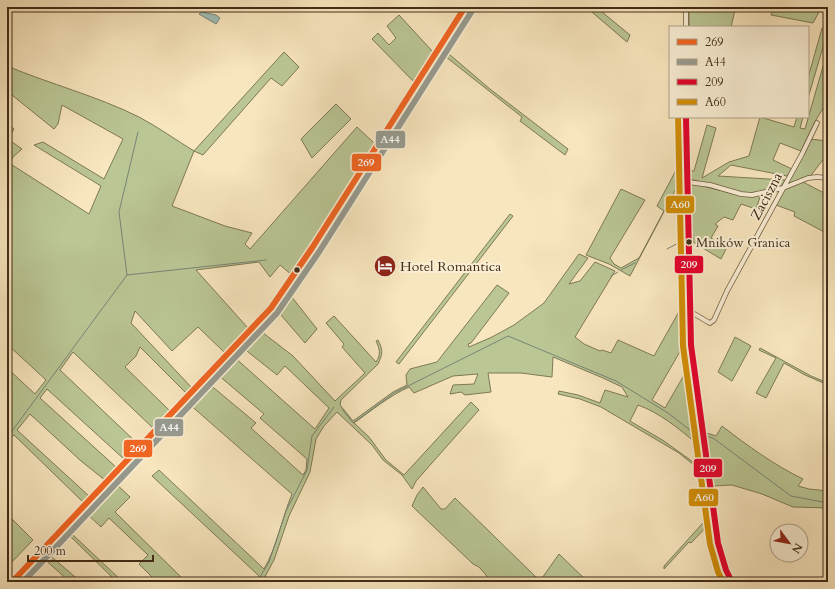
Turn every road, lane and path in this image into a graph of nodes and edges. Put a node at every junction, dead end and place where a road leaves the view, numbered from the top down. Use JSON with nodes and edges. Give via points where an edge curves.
{"nodes":[{"id":1,"x":465,"y":7,"type":"edge"},
{"id":2,"x":686,"y":7,"type":"edge"},
{"id":3,"x":686,"y":26,"type":"edge"},
{"id":4,"x":686,"y":118,"type":"edge"},
{"id":5,"x":817,"y":123,"type":"dead end"},
{"id":6,"x":828,"y":178,"type":"edge"},
{"id":7,"x":688,"y":182,"type":"junction"},
{"id":8,"x":783,"y":188,"type":"junction"},
{"id":9,"x":691,"y":312,"type":"junction"},
{"id":10,"x":12,"y":582,"type":"edge"},
{"id":11,"x":732,"y":582,"type":"edge"}],
"edges":[{"from":1,"to":10,"type":"street","via":[[312,248],[267,313]]},
{"from":2,"to":3,"type":"street"},
{"from":4,"to":7,"type":"street"},
{"from":5,"to":8,"type":"street","name":"Zaciszna"},
{"from":6,"to":8,"type":"street","via":[[808,178]]},
{"from":7,"to":8,"type":"street","via":[[752,195]]},
{"from":7,"to":9,"type":"street"},
{"from":8,"to":9,"type":"street","name":"Zaciszna","via":[[712,322]]},
{"from":9,"to":11,"type":"street","via":[[691,345],[718,543]]}]}
